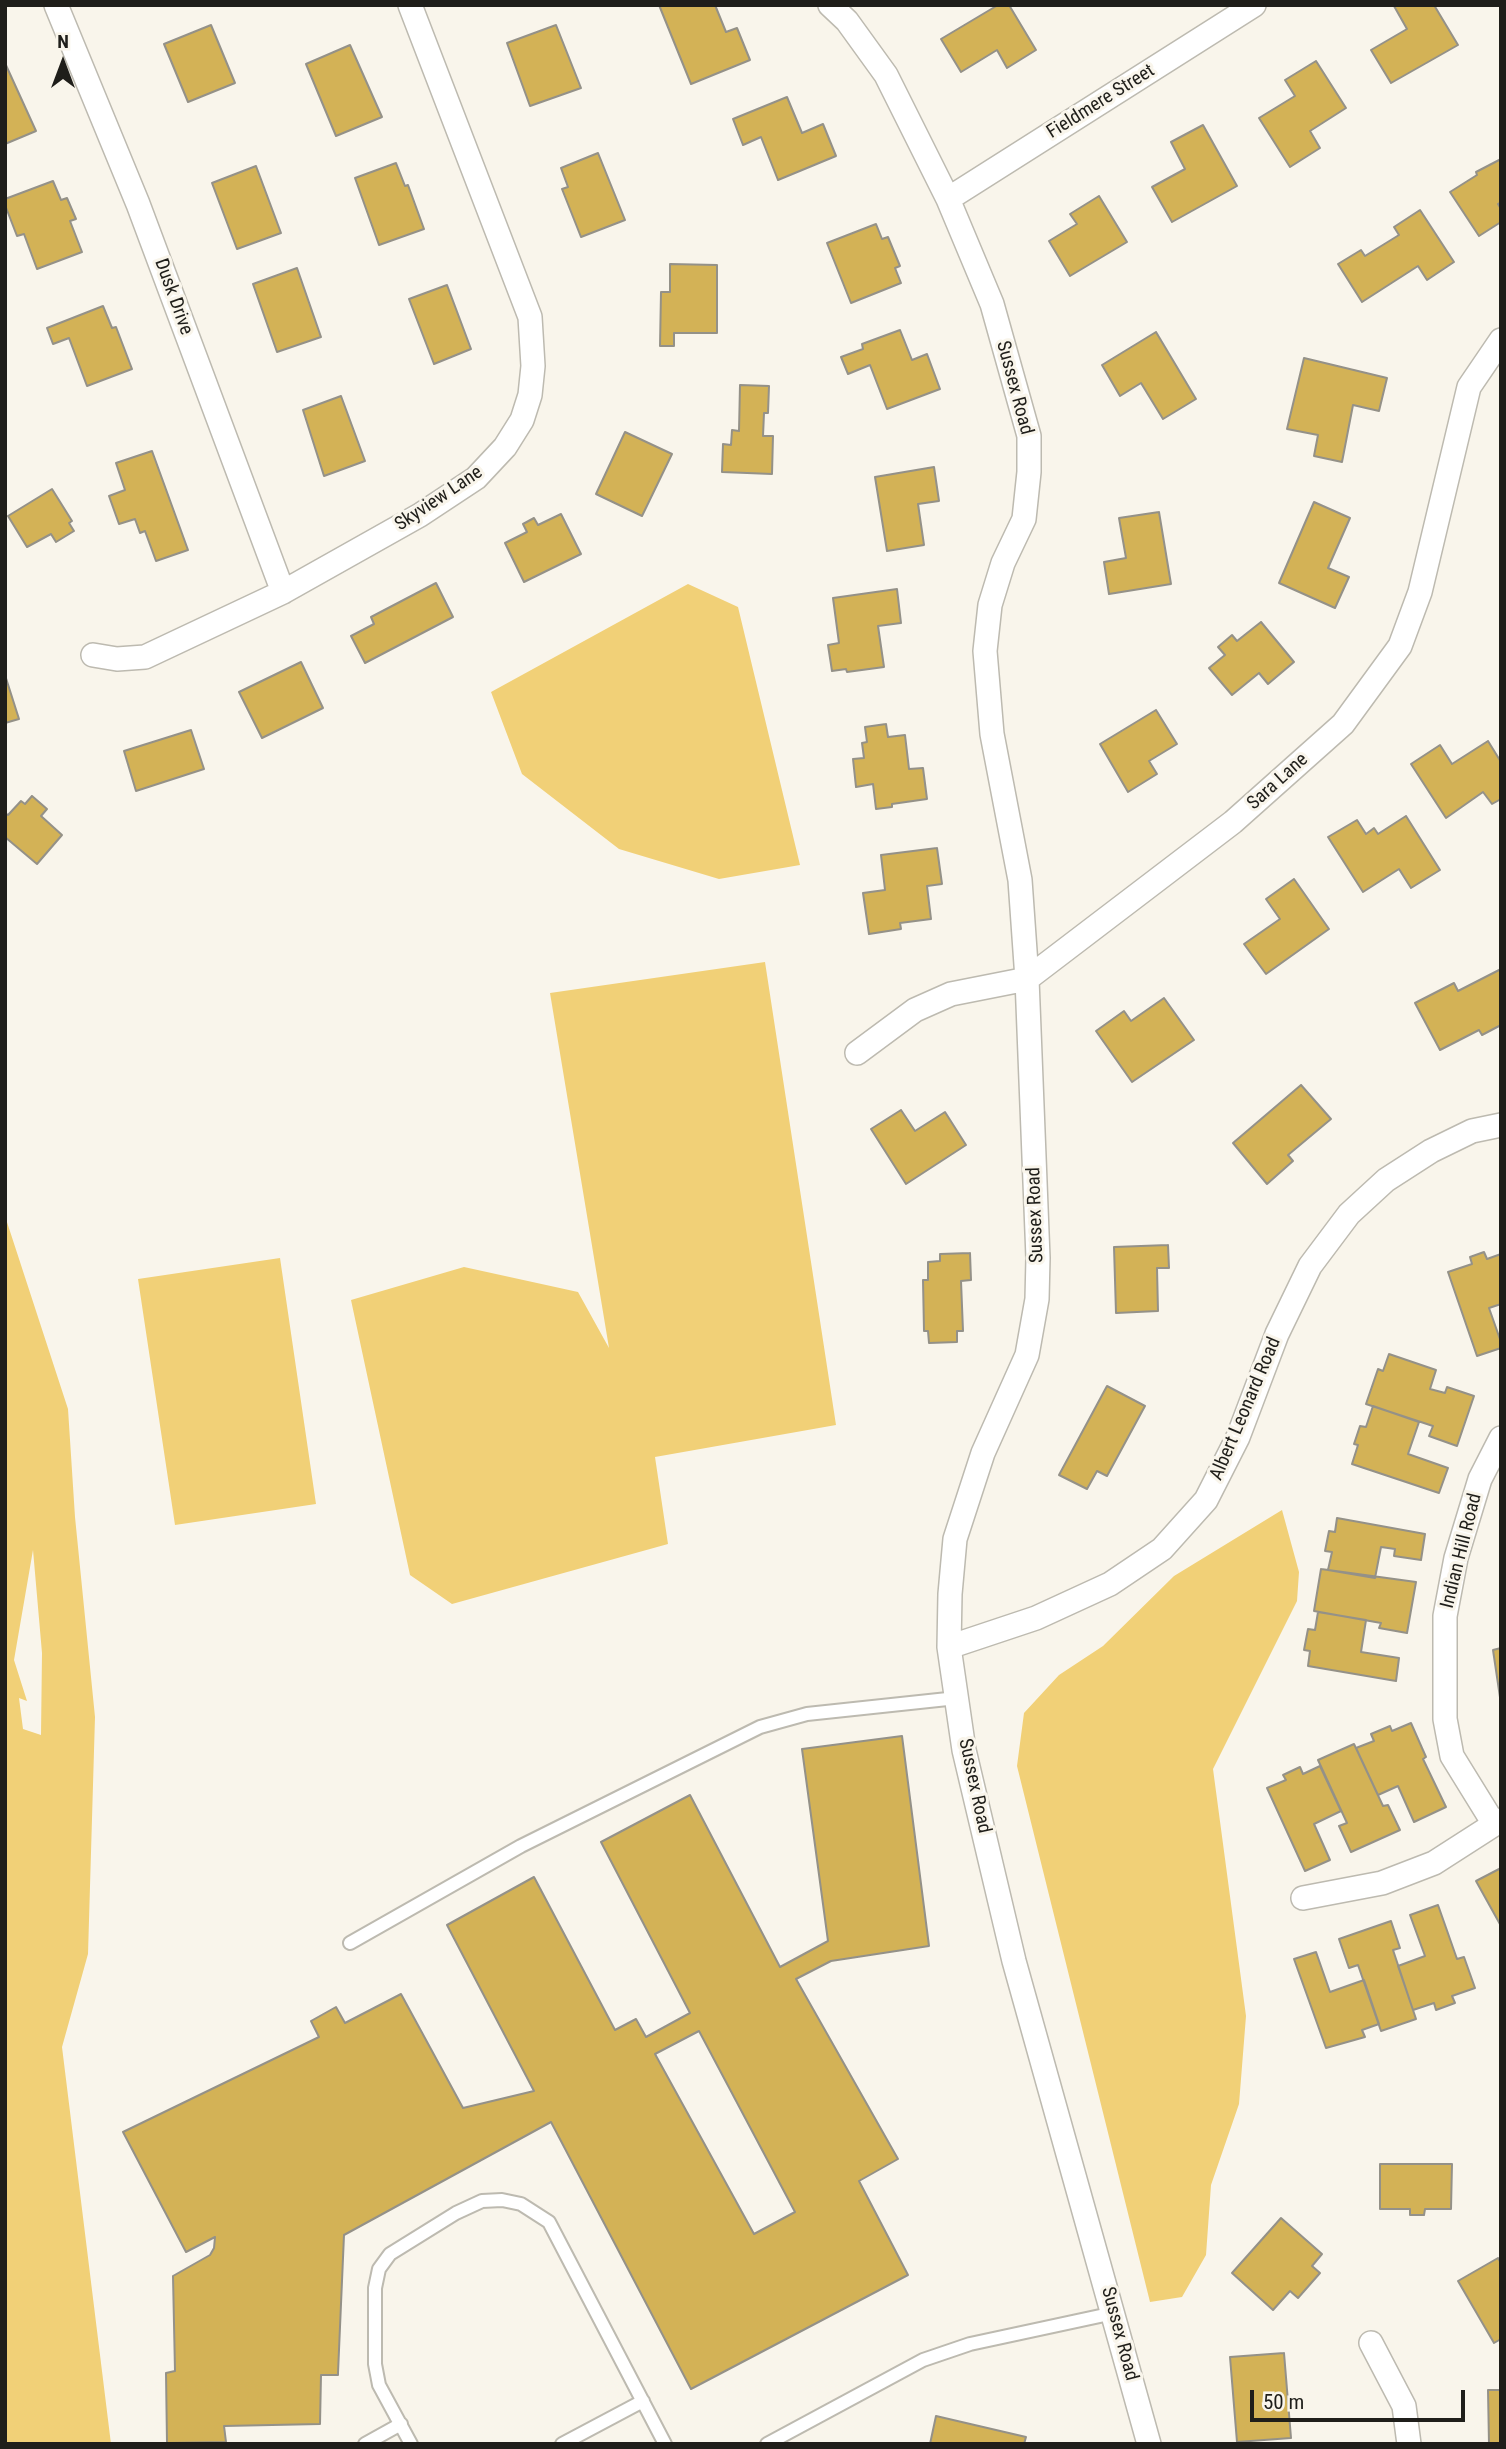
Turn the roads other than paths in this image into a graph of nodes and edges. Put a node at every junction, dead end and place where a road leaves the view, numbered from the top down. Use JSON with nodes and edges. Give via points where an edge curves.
{"nodes":[{"id":1,"x":56,"y":5,"type":"edge"},
{"id":2,"x":410,"y":5,"type":"edge"},
{"id":3,"x":831,"y":5,"type":"edge"},
{"id":4,"x":1254,"y":5,"type":"edge"},
{"id":5,"x":948,"y":199,"type":"junction"},
{"id":6,"x":1501,"y":340,"type":"edge"},
{"id":7,"x":283,"y":592,"type":"junction"},
{"id":8,"x":93,"y":655,"type":"dead end"},
{"id":9,"x":1027,"y":979,"type":"junction"},
{"id":10,"x":857,"y":1053,"type":"dead end"},
{"id":11,"x":1501,"y":1125,"type":"edge"},
{"id":12,"x":1501,"y":1438,"type":"edge"},
{"id":13,"x":950,"y":1647,"type":"junction"},
{"id":14,"x":957,"y":1698,"type":"junction"},
{"id":15,"x":1497,"y":1822,"type":"edge"},
{"id":16,"x":1303,"y":1898,"type":"dead end"},
{"id":17,"x":350,"y":1943,"type":"dead end"},
{"id":18,"x":1114,"y":2314,"type":"junction"},
{"id":19,"x":1371,"y":2343,"type":"dead end"},
{"id":20,"x":643,"y":2401,"type":"junction"},
{"id":21,"x":401,"y":2424,"type":"junction"},
{"id":22,"x":365,"y":2444,"type":"edge"},
{"id":23,"x":411,"y":2444,"type":"edge"},
{"id":24,"x":562,"y":2444,"type":"edge"},
{"id":25,"x":665,"y":2444,"type":"edge"},
{"id":26,"x":767,"y":2444,"type":"edge"},
{"id":27,"x":1149,"y":2444,"type":"edge"},
{"id":28,"x":1409,"y":2444,"type":"edge"}],
"edges":[{"from":1,"to":7,"type":"street","name":"Dusk Drive","via":[[138,204]]},
{"from":2,"to":7,"type":"street","name":"Skyview Lane","via":[[530,317],[530,395],[505,447],[476,478]]},
{"from":3,"to":5,"type":"street","name":"Sussex Road","via":[[886,75]]},
{"from":4,"to":5,"type":"street","name":"Fieldmere Street"},
{"from":5,"to":9,"type":"street","name":"Sussex Road","via":[[992,304],[1029,436],[1024,519],[990,605],[985,651],[992,734],[1020,880]]},
{"from":6,"to":9,"type":"street","name":"Sara Lane","via":[[1469,387],[1420,592],[1400,646],[1343,724],[1233,822]]},
{"from":7,"to":8,"type":"street","name":"Skyview Lane","via":[[145,657]]},
{"from":9,"to":10,"type":"street","name":"Sara Lane","via":[[951,994],[915,1010]]},
{"from":9,"to":13,"type":"street","name":"Sussex Road","via":[[1037,1299],[1027,1355],[983,1453],[955,1539]]},
{"from":11,"to":13,"type":"street","name":"Albert Leonard Road","via":[[1472,1131],[1431,1151],[1386,1180],[1349,1214],[1310,1266],[1277,1334],[1238,1437],[1206,1500],[1162,1549],[1110,1584],[1035,1618]]},
{"from":12,"to":15,"type":"street","name":"Indian Hill Road","via":[[1480,1479],[1456,1558],[1445,1616],[1445,1719],[1452,1756]]},
{"from":13,"to":14,"type":"street","name":"Sussex Road"},
{"from":14,"to":17,"type":"lane","via":[[807,1714],[760,1727],[521,1846]]},
{"from":14,"to":18,"type":"street","name":"Sussex Road","via":[[964,1750],[1014,1961]]},
{"from":15,"to":16,"type":"street","name":"Indian Hill Road","via":[[1434,1863],[1382,1883]]},
{"from":18,"to":26,"type":"lane","via":[[970,2344],[923,2360]]},
{"from":18,"to":27,"type":"street","name":"Sussex Road"},
{"from":19,"to":28,"type":"street","via":[[1404,2406]]},
{"from":20,"to":21,"type":"lane","via":[[549,2222],[521,2204],[482,2201],[390,2254],[379,2269],[374,2288],[374,2364],[379,2385]]},
{"from":20,"to":24,"type":"lane"},
{"from":20,"to":25,"type":"lane"},
{"from":21,"to":22,"type":"lane"},
{"from":21,"to":23,"type":"lane"}]}
